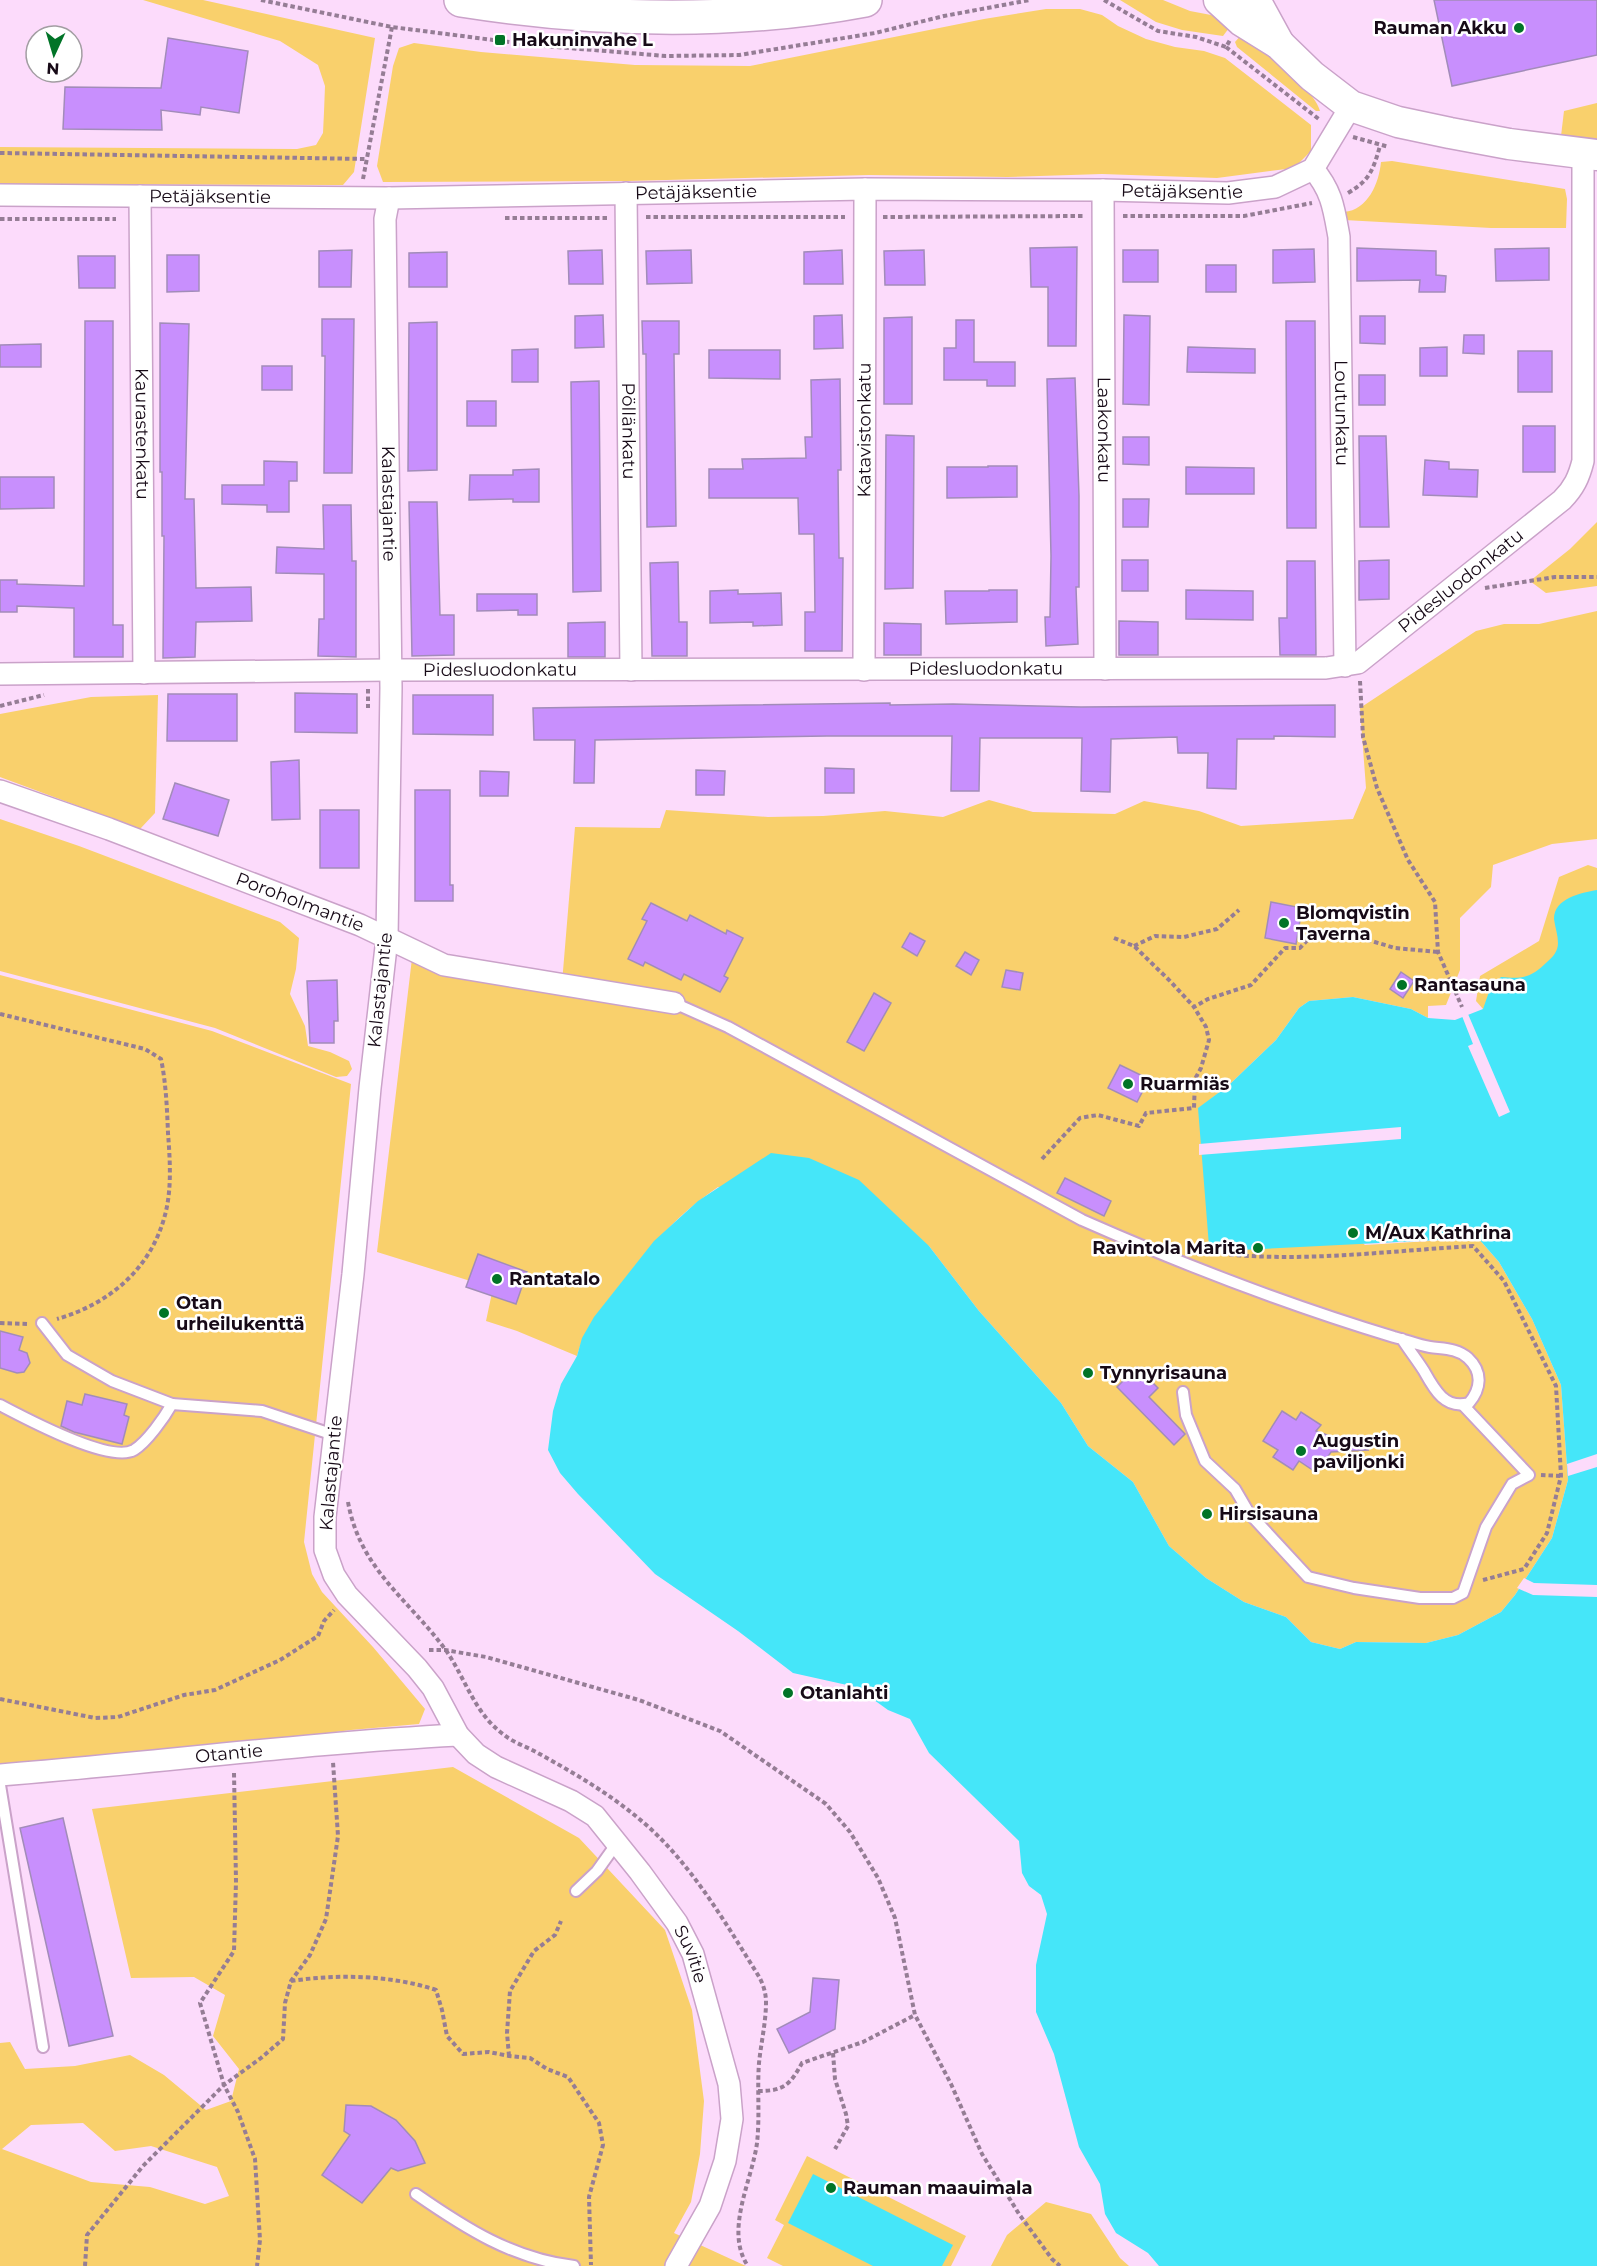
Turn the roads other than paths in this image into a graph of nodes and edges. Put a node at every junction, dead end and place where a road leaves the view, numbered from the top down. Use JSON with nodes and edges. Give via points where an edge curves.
{"nodes":[{"id":1,"x":461,"y":0,"type":"edge"},
{"id":2,"x":865,"y":0,"type":"edge"},
{"id":3,"x":1219,"y":0,"type":"edge"},
{"id":4,"x":1249,"y":10,"type":"edge"},
{"id":5,"x":1351,"y":105,"type":"junction"},
{"id":6,"x":1590,"y":155,"type":"edge"},
{"id":7,"x":1313,"y":169,"type":"junction"},
{"id":8,"x":866,"y":189,"type":"junction"},
{"id":9,"x":1103,"y":190,"type":"junction"},
{"id":10,"x":626,"y":193,"type":"junction"},
{"id":11,"x":0,"y":195,"type":"edge"},
{"id":12,"x":140,"y":196,"type":"junction"},
{"id":13,"x":389,"y":198,"type":"junction"},
{"id":14,"x":1591,"y":225,"type":"edge"},
{"id":15,"x":1105,"y":669,"type":"junction"},
{"id":16,"x":390,"y":670,"type":"junction"},
{"id":17,"x":631,"y":670,"type":"junction"},
{"id":18,"x":864,"y":670,"type":"junction"},
{"id":19,"x":144,"y":673,"type":"junction"},
{"id":20,"x":0,"y":674,"type":"edge"},
{"id":21,"x":1352,"y":675,"type":"junction"},
{"id":22,"x":0,"y":791,"type":"edge"},
{"id":23,"x":387,"y":938,"type":"junction"},
{"id":24,"x":674,"y":1003,"type":"joint"},
{"id":25,"x":42,"y":1323,"type":"road end"},
{"id":26,"x":1402,"y":1339,"type":"junction"},
{"id":27,"x":1183,"y":1392,"type":"dead end"},
{"id":28,"x":172,"y":1404,"type":"junction"},
{"id":29,"x":0,"y":1405,"type":"edge"},
{"id":30,"x":1463,"y":1405,"type":"junction"},
{"id":31,"x":334,"y":1435,"type":"junction"},
{"id":32,"x":458,"y":1735,"type":"junction"},
{"id":33,"x":0,"y":1775,"type":"edge"},
{"id":34,"x":0,"y":1785,"type":"edge"},
{"id":35,"x":618,"y":1843,"type":"junction"},
{"id":36,"x":576,"y":1891,"type":"dead end"},
{"id":37,"x":43,"y":2047,"type":"dead end"},
{"id":38,"x":416,"y":2194,"type":"dead end"},
{"id":39,"x":574,"y":2266,"type":"edge"},
{"id":40,"x":676,"y":2266,"type":"edge"}],
"edges":[{"from":1,"to":2,"type":"highway","via":[[588,15],[787,11]]},
{"from":3,"to":4,"type":"street"},
{"from":4,"to":5,"type":"street","via":[[1312,76]]},
{"from":5,"to":6,"type":"street","via":[[1398,122],[1440,131]]},
{"from":5,"to":7,"type":"street"},
{"from":6,"to":14,"type":"street","name":"Pidesluodonkatu"},
{"from":7,"to":9,"type":"street","name":"Petäjäksentie","via":[[1275,187],[1228,193]]},
{"from":7,"to":21,"type":"street","name":"Loutunkatu","via":[[1332,200],[1339,237]]},
{"from":8,"to":9,"type":"street","name":"Petäjäksentie"},
{"from":8,"to":10,"type":"street","name":"Petäjäksentie"},
{"from":8,"to":18,"type":"street","name":"Katavistonkatu"},
{"from":9,"to":15,"type":"street","name":"Laakonkatu"},
{"from":10,"to":13,"type":"street","name":"Petäjäksentie"},
{"from":10,"to":17,"type":"street","name":"Pöllänkatu"},
{"from":11,"to":12,"type":"street","name":"Petäjäksentie"},
{"from":12,"to":13,"type":"street","name":"Petäjäksentie"},
{"from":12,"to":19,"type":"street","name":"Kaurastenkatu"},
{"from":13,"to":16,"type":"street","name":"Kalastajantie","via":[[385,219]]},
{"from":14,"to":21,"type":"street","name":"Pidesluodonkatu","via":[[1584,461],[1573,489],[1358,663]]},
{"from":15,"to":18,"type":"street","name":"Pidesluodonkatu"},
{"from":15,"to":21,"type":"street","name":"Pidesluodonkatu","via":[[1326,668]]},
{"from":16,"to":17,"type":"street","name":"Pidesluodonkatu"},
{"from":16,"to":19,"type":"street","name":"Pidesluodonkatu"},
{"from":16,"to":23,"type":"street","name":"Kalastajantie"},
{"from":17,"to":18,"type":"street","name":"Pidesluodonkatu"},
{"from":19,"to":20,"type":"street","name":"Pidesluodonkatu"},
{"from":22,"to":23,"type":"street","name":"Poroholmantie"},
{"from":23,"to":24,"type":"street","name":"Poroholmantie","via":[[444,965]]},
{"from":23,"to":31,"type":"street","name":"Kalastajantie"},
{"from":24,"to":26,"type":"lane","via":[[728,1027],[1082,1220],[1254,1290]]},
{"from":25,"to":28,"type":"lane","via":[[67,1355],[112,1381]]},
{"from":26,"to":30,"type":"lane","via":[[1445,1401]]},
{"from":26,"to":30,"type":"lane","via":[[1459,1352],[1468,1358],[1479,1385],[1477,1393]]},
{"from":27,"to":30,"type":"lane","via":[[1186,1415],[1205,1461],[1235,1489],[1249,1513],[1308,1577],[1437,1600],[1463,1593],[1486,1527],[1512,1484],[1529,1474]]},
{"from":28,"to":29,"type":"lane","via":[[162,1421],[133,1451],[119,1453],[58,1435]]},
{"from":28,"to":31,"type":"lane","via":[[262,1411]]},
{"from":31,"to":32,"type":"street","name":"Kalastajantie","via":[[325,1517],[325,1550],[334,1575],[347,1595],[423,1674]]},
{"from":32,"to":33,"type":"street","name":"Otantie","via":[[330,1743]]},
{"from":32,"to":35,"type":"street","name":"Suvitie","via":[[496,1767],[595,1816]]},
{"from":34,"to":37,"type":"lane"},
{"from":35,"to":36,"type":"lane"},
{"from":35,"to":40,"type":"street","name":"Suvitie","via":[[677,1923],[693,1954],[729,2084],[732,2119],[724,2161],[710,2206]]},
{"from":38,"to":39,"type":"lane","via":[[513,2252]]}]}
